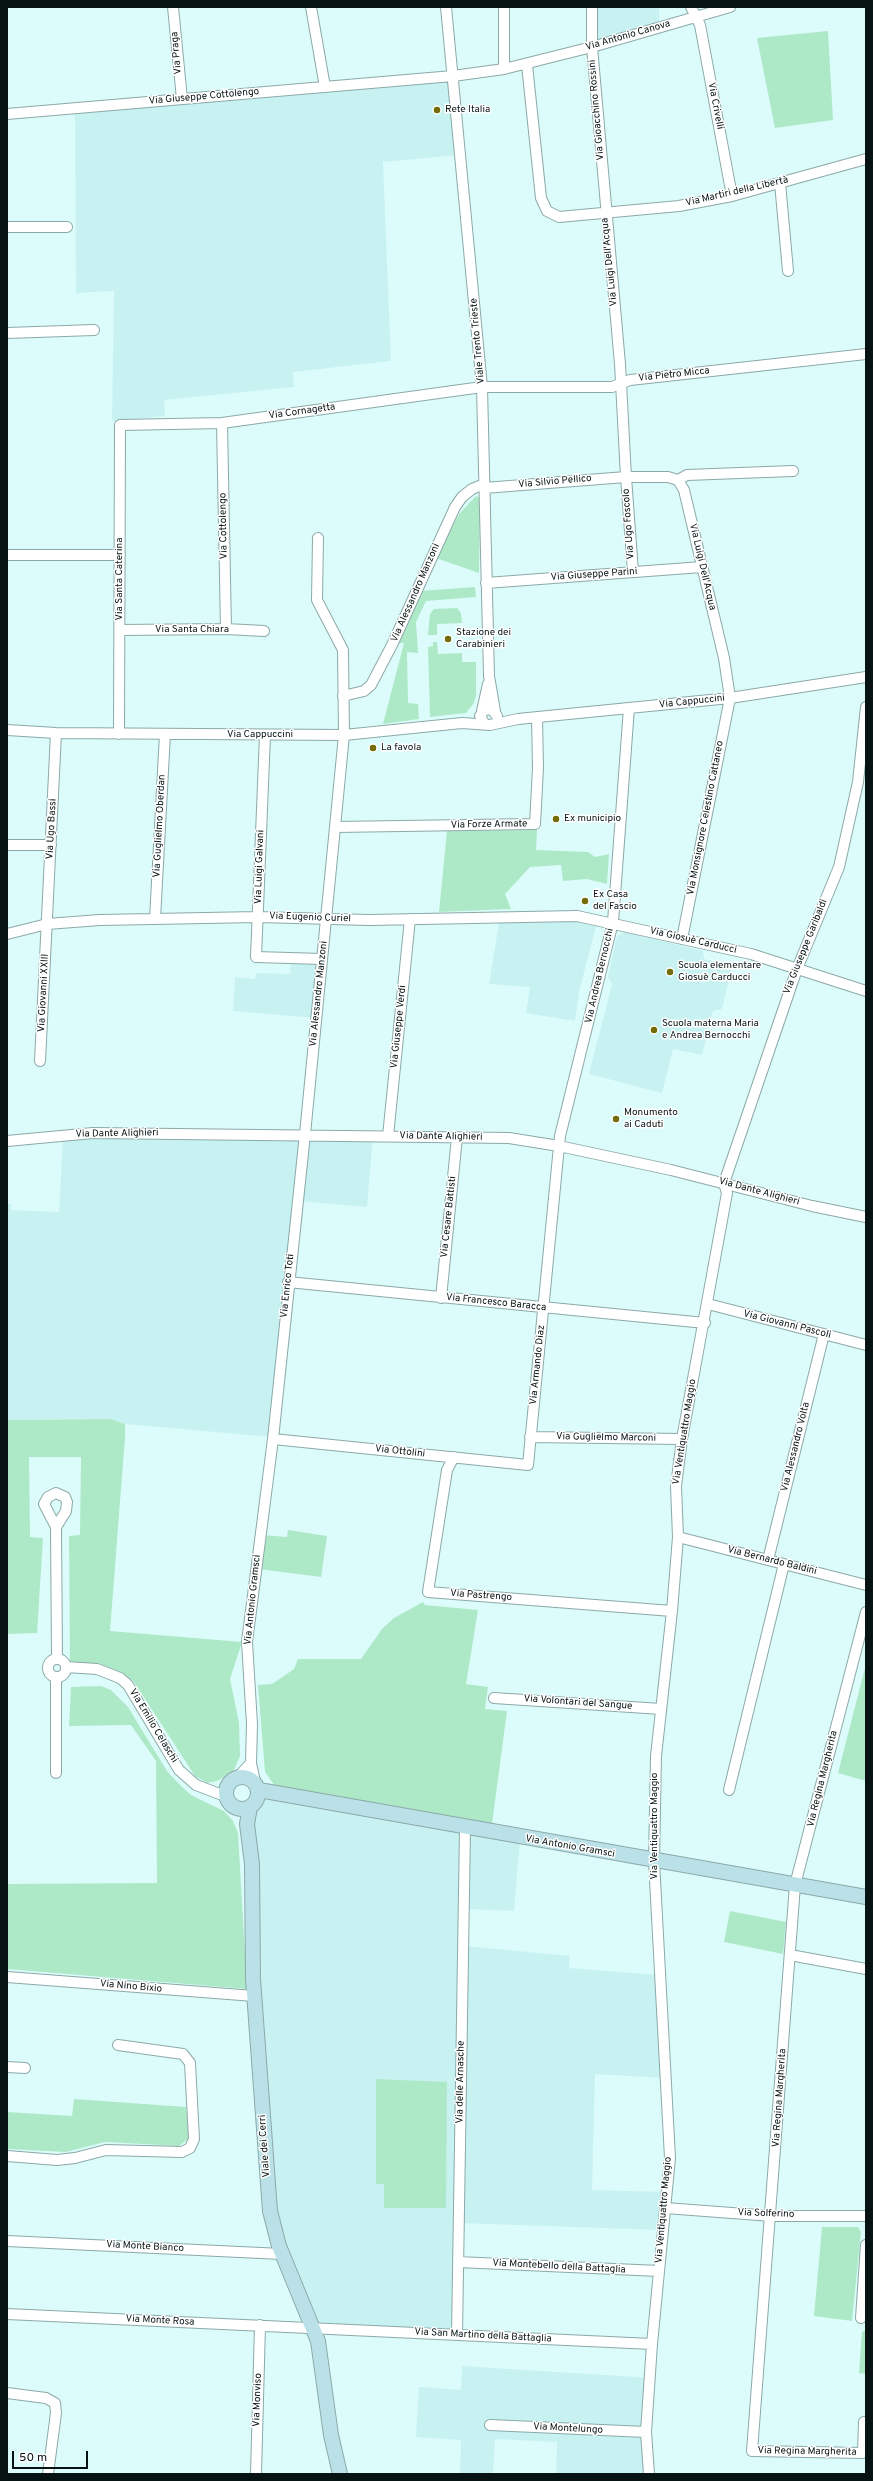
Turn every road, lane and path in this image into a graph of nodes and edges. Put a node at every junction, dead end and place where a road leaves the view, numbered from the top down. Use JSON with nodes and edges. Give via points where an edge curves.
{"nodes":[{"id":1,"x":173,"y":7,"type":"edge"},
{"id":2,"x":311,"y":7,"type":"edge"},
{"id":3,"x":446,"y":7,"type":"edge"},
{"id":4,"x":504,"y":7,"type":"edge"},
{"id":5,"x":592,"y":7,"type":"edge"},
{"id":6,"x":691,"y":7,"type":"edge"},
{"id":7,"x":730,"y":7,"type":"edge"},
{"id":8,"x":695,"y":17,"type":"junction"},
{"id":9,"x":592,"y":47,"type":"junction"},
{"id":10,"x":527,"y":65,"type":"junction"},
{"id":11,"x":504,"y":69,"type":"junction"},
{"id":12,"x":453,"y":76,"type":"junction"},
{"id":13,"x":325,"y":87,"type":"junction"},
{"id":14,"x":182,"y":99,"type":"junction"},
{"id":15,"x":7,"y":114,"type":"edge"},
{"id":16,"x":866,"y":159,"type":"edge"},
{"id":17,"x":780,"y":183,"type":"junction"},
{"id":18,"x":732,"y":196,"type":"junction"},
{"id":19,"x":606,"y":213,"type":"junction"},
{"id":20,"x":7,"y":227,"type":"edge"},
{"id":21,"x":67,"y":227,"type":"dead end"},
{"id":22,"x":788,"y":271,"type":"dead end"},
{"id":23,"x":94,"y":330,"type":"dead end"},
{"id":24,"x":7,"y":333,"type":"edge"},
{"id":25,"x":866,"y":354,"type":"edge"},
{"id":26,"x":620,"y":383,"type":"junction"},
{"id":27,"x":482,"y":387,"type":"junction"},
{"id":28,"x":222,"y":423,"type":"junction"},
{"id":29,"x":120,"y":425,"type":"joint"},
{"id":30,"x":793,"y":471,"type":"dead end"},
{"id":31,"x":626,"y":477,"type":"junction"},
{"id":32,"x":678,"y":480,"type":"junction"},
{"id":33,"x":484,"y":486,"type":"junction"},
{"id":34,"x":318,"y":538,"type":"dead end"},
{"id":35,"x":7,"y":555,"type":"edge"},
{"id":36,"x":120,"y":555,"type":"junction"},
{"id":37,"x":702,"y":567,"type":"junction"},
{"id":38,"x":633,"y":572,"type":"junction"},
{"id":39,"x":486,"y":583,"type":"junction"},
{"id":40,"x":226,"y":629,"type":"junction"},
{"id":41,"x":120,"y":630,"type":"junction"},
{"id":42,"x":264,"y":631,"type":"dead end"},
{"id":43,"x":489,"y":676,"type":"junction"},
{"id":44,"x":866,"y":677,"type":"edge"},
{"id":45,"x":344,"y":696,"type":"junction"},
{"id":46,"x":730,"y":698,"type":"junction"},
{"id":47,"x":866,"y":707,"type":"edge"},
{"id":48,"x":629,"y":708,"type":"junction"},
{"id":49,"x":495,"y":712,"type":"junction"},
{"id":50,"x":537,"y":717,"type":"junction"},
{"id":51,"x":485,"y":718,"type":"junction"},
{"id":52,"x":518,"y":719,"type":"junction"},
{"id":53,"x":865,"y":728,"type":"edge"},
{"id":54,"x":7,"y":730,"type":"edge"},
{"id":55,"x":56,"y":733,"type":"junction"},
{"id":56,"x":119,"y":734,"type":"junction"},
{"id":57,"x":164,"y":734,"type":"junction"},
{"id":58,"x":265,"y":735,"type":"junction"},
{"id":59,"x":344,"y":735,"type":"junction"},
{"id":60,"x":335,"y":827,"type":"junction"},
{"id":61,"x":7,"y":845,"type":"edge"},
{"id":62,"x":51,"y":845,"type":"junction"},
{"id":63,"x":258,"y":917,"type":"junction"},
{"id":64,"x":155,"y":919,"type":"junction"},
{"id":65,"x":326,"y":919,"type":"junction"},
{"id":66,"x":410,"y":919,"type":"junction"},
{"id":67,"x":613,"y":922,"type":"junction"},
{"id":68,"x":48,"y":924,"type":"junction"},
{"id":69,"x":7,"y":934,"type":"edge"},
{"id":70,"x":682,"y":939,"type":"junction"},
{"id":71,"x":322,"y":959,"type":"junction"},
{"id":72,"x":796,"y":969,"type":"junction"},
{"id":73,"x":866,"y":991,"type":"edge"},
{"id":74,"x":40,"y":1061,"type":"dead end"},
{"id":75,"x":305,"y":1134,"type":"junction"},
{"id":76,"x":388,"y":1136,"type":"junction"},
{"id":77,"x":457,"y":1137,"type":"junction"},
{"id":78,"x":7,"y":1141,"type":"edge"},
{"id":79,"x":559,"y":1146,"type":"junction"},
{"id":80,"x":724,"y":1183,"type":"junction"},
{"id":81,"x":866,"y":1217,"type":"edge"},
{"id":82,"x":288,"y":1282,"type":"junction"},
{"id":83,"x":441,"y":1298,"type":"junction"},
{"id":84,"x":708,"y":1304,"type":"junction"},
{"id":85,"x":543,"y":1308,"type":"junction"},
{"id":86,"x":705,"y":1324,"type":"junction"},
{"id":87,"x":824,"y":1334,"type":"junction"},
{"id":88,"x":866,"y":1345,"type":"edge"},
{"id":89,"x":530,"y":1437,"type":"junction"},
{"id":90,"x":273,"y":1439,"type":"junction"},
{"id":91,"x":682,"y":1439,"type":"junction"},
{"id":92,"x":454,"y":1457,"type":"junction"},
{"id":93,"x":528,"y":1465,"type":"joint"},
{"id":94,"x":56,"y":1527,"type":"dead end"},
{"id":95,"x":678,"y":1537,"type":"junction"},
{"id":96,"x":768,"y":1560,"type":"junction"},
{"id":97,"x":784,"y":1564,"type":"junction"},
{"id":98,"x":866,"y":1585,"type":"edge"},
{"id":99,"x":672,"y":1611,"type":"junction"},
{"id":100,"x":866,"y":1612,"type":"edge"},
{"id":101,"x":56,"y":1659,"type":"junction"},
{"id":102,"x":66,"y":1668,"type":"junction"},
{"id":103,"x":56,"y":1678,"type":"junction"},
{"id":104,"x":494,"y":1698,"type":"dead end"},
{"id":105,"x":661,"y":1709,"type":"junction"},
{"id":106,"x":251,"y":1763,"type":"junction"},
{"id":107,"x":56,"y":1773,"type":"dead end"},
{"id":108,"x":239,"y":1776,"type":"junction"},
{"id":109,"x":729,"y":1790,"type":"dead end"},
{"id":110,"x":226,"y":1791,"type":"junction"},
{"id":111,"x":252,"y":1798,"type":"junction"},
{"id":112,"x":247,"y":1824,"type":"joint"},
{"id":113,"x":465,"y":1828,"type":"junction"},
{"id":114,"x":654,"y":1861,"type":"junction"},
{"id":115,"x":795,"y":1885,"type":"junction"},
{"id":116,"x":866,"y":1897,"type":"edge"},
{"id":117,"x":790,"y":1955,"type":"junction"},
{"id":118,"x":866,"y":1969,"type":"edge"},
{"id":119,"x":7,"y":1977,"type":"edge"},
{"id":120,"x":254,"y":1996,"type":"junction"},
{"id":121,"x":118,"y":2045,"type":"dead end"},
{"id":122,"x":7,"y":2067,"type":"edge"},
{"id":123,"x":25,"y":2068,"type":"dead end"},
{"id":124,"x":7,"y":2156,"type":"edge"},
{"id":125,"x":665,"y":2208,"type":"junction"},
{"id":126,"x":772,"y":2216,"type":"junction"},
{"id":127,"x":866,"y":2216,"type":"edge"},
{"id":128,"x":7,"y":2241,"type":"edge"},
{"id":129,"x":866,"y":2245,"type":"edge"},
{"id":130,"x":282,"y":2254,"type":"junction"},
{"id":131,"x":458,"y":2262,"type":"junction"},
{"id":132,"x":659,"y":2272,"type":"junction"},
{"id":133,"x":7,"y":2314,"type":"edge"},
{"id":134,"x":860,"y":2318,"type":"dead end"},
{"id":135,"x":260,"y":2325,"type":"junction"},
{"id":136,"x":313,"y":2329,"type":"junction"},
{"id":137,"x":457,"y":2335,"type":"junction"},
{"id":138,"x":652,"y":2344,"type":"junction"},
{"id":139,"x":7,"y":2393,"type":"edge"},
{"id":140,"x":864,"y":2422,"type":"dead end"},
{"id":141,"x":490,"y":2425,"type":"dead end"},
{"id":142,"x":646,"y":2432,"type":"junction"},
{"id":143,"x":48,"y":2474,"type":"edge"},
{"id":144,"x":256,"y":2474,"type":"edge"},
{"id":145,"x":340,"y":2474,"type":"edge"},
{"id":146,"x":649,"y":2474,"type":"edge"}],
"edges":[{"from":1,"to":14,"type":"street","name":"Via Praga"},
{"from":2,"to":13,"type":"street"},
{"from":3,"to":12,"type":"street","name":"Viale Trento Trieste"},
{"from":4,"to":11,"type":"street"},
{"from":5,"to":9,"type":"street","name":"Via Gioacchino Rossini"},
{"from":6,"to":8,"type":"street","name":"Via Crivelli"},
{"from":7,"to":8,"type":"street","name":"Via Antonio Canova"},
{"from":8,"to":9,"type":"street","name":"Via Antonio Canova"},
{"from":8,"to":18,"type":"street","name":"Via Crivelli","via":[[700,25]]},
{"from":9,"to":10,"type":"street","name":"Via Antonio Canova"},
{"from":9,"to":19,"type":"street","name":"Via Gioacchino Rossini"},
{"from":10,"to":11,"type":"street"},
{"from":10,"to":19,"type":"street","name":"Via Luigi Dell'Acqua","via":[[539,190],[544,206],[559,217]]},
{"from":11,"to":12,"type":"street"},
{"from":12,"to":13,"type":"street"},
{"from":12,"to":27,"type":"street","name":"Viale Trento Trieste"},
{"from":13,"to":14,"type":"street","name":"Via Giuseppe Cottolengo"},
{"from":14,"to":15,"type":"street","name":"Via Giuseppe Cottolengo"},
{"from":16,"to":17,"type":"street","name":"Via Martiri della Libertà"},
{"from":17,"to":18,"type":"street","name":"Via Martiri della Libertà"},
{"from":17,"to":22,"type":"street"},
{"from":18,"to":19,"type":"street","name":"Via Martiri della Libertà","via":[[679,206]]},
{"from":19,"to":26,"type":"street","name":"Via Luigi Dell'Acqua"},
{"from":20,"to":21,"type":"street"},
{"from":23,"to":24,"type":"street"},
{"from":25,"to":26,"type":"street","name":"Via Pietro Micca"},
{"from":26,"to":27,"type":"street","name":"Via Pietro Micca","via":[[612,387]]},
{"from":26,"to":31,"type":"street","name":"Via Luigi Dell'Acqua"},
{"from":27,"to":28,"type":"street","name":"Via Cornagetta"},
{"from":27,"to":33,"type":"street","name":"Viale Trento Trieste"},
{"from":28,"to":29,"type":"street","name":"Via Cornagetta"},
{"from":28,"to":40,"type":"street","name":"Via Cottolengo"},
{"from":29,"to":36,"type":"street","name":"Via Santa Caterina"},
{"from":30,"to":32,"type":"street","via":[[687,475]]},
{"from":31,"to":32,"type":"street","via":[[668,477]]},
{"from":31,"to":33,"type":"street","name":"Via Silvio Pellico"},
{"from":31,"to":38,"type":"street","name":"Via Ugo Foscolo"},
{"from":32,"to":37,"type":"street","name":"Via Luigi Dell'Acqua","via":[[684,490]]},
{"from":33,"to":39,"type":"street","name":"Viale Trento Trieste"},
{"from":33,"to":45,"type":"street","name":"Via Alessandro Manzoni","via":[[472,489],[455,507],[371,685],[364,691]]},
{"from":34,"to":45,"type":"street","name":"Via Alessandro Manzoni","via":[[317,600],[343,650]]},
{"from":35,"to":36,"type":"street"},
{"from":36,"to":41,"type":"street","name":"Via Santa Caterina"},
{"from":37,"to":38,"type":"street","name":"Via Giuseppe Parini"},
{"from":37,"to":46,"type":"street","name":"Via Luigi Dell'Acqua","via":[[724,658]]},
{"from":38,"to":39,"type":"street","name":"Via Giuseppe Parini"},
{"from":39,"to":43,"type":"street","name":"Viale Trento Trieste"},
{"from":40,"to":41,"type":"street","name":"Via Santa Chiara"},
{"from":40,"to":42,"type":"street","name":"Via Santa Chiara"},
{"from":41,"to":56,"type":"street","name":"Via Santa Caterina"},
{"from":43,"to":49,"type":"street","name":"Viale Trento Trieste"},
{"from":43,"to":51,"type":"street","name":"Viale Trento Trieste"},
{"from":44,"to":46,"type":"street","name":"Via Cappuccini"},
{"from":45,"to":59,"type":"street","name":"Via Alessandro Manzoni"},
{"from":46,"to":48,"type":"street","name":"Via Cappuccini"},
{"from":46,"to":70,"type":"street","name":"Via Monsignore Celestino Cattaneo"},
{"from":47,"to":53,"type":"street","name":"Via Giuseppe Garibaldi"},
{"from":48,"to":50,"type":"street","name":"Via Cappuccini"},
{"from":48,"to":67,"type":"street","name":"Via Andrea Bernocchi"},
{"from":49,"to":51,"type":"street","via":[[490,708]]},
{"from":49,"to":52,"type":"street","name":"Via Cappuccini"},
{"from":50,"to":52,"type":"street","name":"Via Cappuccini"},
{"from":50,"to":60,"type":"street","name":"Via Forze Armate","via":[[535,824]]},
{"from":51,"to":52,"type":"street","name":"Via Cappuccini"},
{"from":51,"to":59,"type":"street","name":"Via Cappuccini","via":[[462,723]]},
{"from":53,"to":72,"type":"street","name":"Via Giuseppe Garibaldi","via":[[858,782],[839,867]]},
{"from":54,"to":55,"type":"street","name":"Via Cappuccini"},
{"from":55,"to":56,"type":"street","name":"Via Cappuccini"},
{"from":55,"to":62,"type":"street","name":"Via Ugo Bassi"},
{"from":56,"to":57,"type":"street","name":"Via Cappuccini"},
{"from":57,"to":58,"type":"street","name":"Via Cappuccini"},
{"from":57,"to":64,"type":"street","name":"Via Guglielmo Oberdan"},
{"from":58,"to":59,"type":"street","name":"Via Cappuccini"},
{"from":58,"to":63,"type":"street","name":"Via Luigi Galvani"},
{"from":59,"to":60,"type":"street","name":"Via Alessandro Manzoni"},
{"from":60,"to":65,"type":"street","name":"Via Alessandro Manzoni"},
{"from":61,"to":62,"type":"street"},
{"from":62,"to":68,"type":"street","name":"Via Ugo Bassi"},
{"from":63,"to":64,"type":"street","name":"Via Eugenio Curiel"},
{"from":63,"to":65,"type":"street","name":"Via Eugenio Curiel"},
{"from":63,"to":71,"type":"street","name":"Via Luigi Galvani","via":[[256,958]]},
{"from":64,"to":68,"type":"street","name":"Via Eugenio Curiel"},
{"from":65,"to":66,"type":"street","name":"Via Eugenio Curiel"},
{"from":65,"to":71,"type":"street","name":"Via Alessandro Manzoni"},
{"from":66,"to":67,"type":"street","name":"Via Eugenio Curiel","via":[[577,916]]},
{"from":66,"to":76,"type":"street","name":"Via Giuseppe Verdi"},
{"from":67,"to":70,"type":"street","name":"Via Giosuè Carducci"},
{"from":67,"to":79,"type":"street","name":"Via Andrea Bernocchi"},
{"from":68,"to":69,"type":"street","name":"Via Eugenio Curiel"},
{"from":68,"to":74,"type":"street","name":"Via Giovanni XXIII"},
{"from":70,"to":72,"type":"street","name":"Via Giosuè Carducci","via":[[751,954]]},
{"from":71,"to":75,"type":"street","name":"Via Alessandro Manzoni"},
{"from":72,"to":73,"type":"street","name":"Via Giosuè Carducci"},
{"from":72,"to":80,"type":"street","name":"Via Giuseppe Garibaldi"},
{"from":75,"to":76,"type":"street","name":"Via Dante Alighieri"},
{"from":75,"to":78,"type":"street","name":"Via Dante Alighieri","via":[[93,1133]]},
{"from":75,"to":82,"type":"street","name":"Via Enrico Toti"},
{"from":76,"to":77,"type":"street","name":"Via Dante Alighieri"},
{"from":77,"to":79,"type":"street","name":"Via Dante Alighieri","via":[[509,1138]]},
{"from":77,"to":83,"type":"street","name":"Via Cesare Battisti"},
{"from":79,"to":80,"type":"street","name":"Via Dante Alighieri"},
{"from":79,"to":85,"type":"street","name":"Via Armando Diaz"},
{"from":80,"to":81,"type":"street","name":"Via Dante Alighieri"},
{"from":80,"to":84,"type":"street","name":"Via Ventiquattro Maggio","via":[[727,1193]]},
{"from":82,"to":83,"type":"street","name":"Via Francesco Baracca"},
{"from":82,"to":90,"type":"street","name":"Via Enrico Toti"},
{"from":83,"to":85,"type":"street","name":"Via Francesco Baracca"},
{"from":84,"to":86,"type":"street","name":"Via Ventiquattro Maggio"},
{"from":84,"to":87,"type":"street","name":"Via Giovanni Pascoli"},
{"from":85,"to":86,"type":"street","name":"Via Francesco Baracca"},
{"from":85,"to":89,"type":"street","name":"Via Armando Diaz"},
{"from":86,"to":91,"type":"street","name":"Via Ventiquattro Maggio"},
{"from":87,"to":88,"type":"street","name":"Via Giovanni Pascoli"},
{"from":87,"to":96,"type":"street","name":"Via Alessandro Volta"},
{"from":89,"to":91,"type":"street","name":"Via Guglielmo Marconi"},
{"from":89,"to":93,"type":"street","name":"Via Armando Diaz"},
{"from":90,"to":92,"type":"street","name":"Via Ottolini"},
{"from":90,"to":106,"type":"street","name":"Via Antonio Gramsci","via":[[247,1642],[252,1724]]},
{"from":91,"to":95,"type":"street","name":"Via Ventiquattro Maggio","via":[[676,1486]]},
{"from":92,"to":93,"type":"street","name":"Via Ottolini"},
{"from":92,"to":99,"type":"street","name":"Via Pastrengo","via":[[447,1470],[428,1592]]},
{"from":94,"to":101,"type":"street"},
{"from":95,"to":96,"type":"street","name":"Via Bernardo Baldini"},
{"from":95,"to":99,"type":"street","name":"Via Ventiquattro Maggio"},
{"from":96,"to":97,"type":"street","name":"Via Bernardo Baldini"},
{"from":97,"to":98,"type":"street","name":"Via Bernardo Baldini"},
{"from":97,"to":109,"type":"street"},
{"from":99,"to":105,"type":"street","name":"Via Ventiquattro Maggio"},
{"from":100,"to":115,"type":"street","name":"Via Regina Margherita"},
{"from":101,"to":102,"type":"street","via":[[63,1662]]},
{"from":101,"to":103,"type":"street","via":[[50,1662],[47,1668]]},
{"from":102,"to":103,"type":"street","via":[[62,1676]]},
{"from":102,"to":110,"type":"street","name":"Via Emilio Celaschi","via":[[97,1669],[128,1684],[179,1770],[196,1785],[210,1791]]},
{"from":103,"to":107,"type":"street"},
{"from":104,"to":105,"type":"street","name":"Via Volontari del Sangue"},
{"from":105,"to":114,"type":"street","name":"Via Ventiquattro Maggio","via":[[656,1756]]},
{"from":106,"to":108,"type":"street"},
{"from":106,"to":111,"type":"street","name":"Via Antonio Gramsci"},
{"from":108,"to":110,"type":"street","via":[[231,1780]]},
{"from":108,"to":111,"type":"street","via":[[248,1777]]},
{"from":110,"to":111,"type":"street","name":"Via Antonio Gramsci","via":[[229,1804]]},
{"from":111,"to":112,"type":"street","name":"Via Antonio Gramsci"},
{"from":111,"to":113,"type":"street","name":"Via Antonio Gramsci","via":[[274,1794]]},
{"from":112,"to":120,"type":"street","name":"Viale dei Cerri","via":[[252,1864]]},
{"from":113,"to":114,"type":"street","name":"Via Antonio Gramsci"},
{"from":113,"to":131,"type":"street","name":"Via delle Arnasche"},
{"from":114,"to":115,"type":"street","name":"Via Antonio Gramsci"},
{"from":114,"to":125,"type":"street","name":"Via Ventiquattro Maggio","via":[[670,2158]]},
{"from":115,"to":116,"type":"street","name":"Via Antonio Gramsci"},
{"from":115,"to":117,"type":"street","name":"Via Regina Margherita"},
{"from":117,"to":118,"type":"street"},
{"from":117,"to":126,"type":"street","name":"Via Regina Margherita"},
{"from":119,"to":120,"type":"street","name":"Via Nino Bixio"},
{"from":120,"to":130,"type":"street","name":"Viale dei Cerri","via":[[270,2211]]},
{"from":121,"to":124,"type":"street","via":[[183,2054],[190,2063],[194,2139],[190,2148],[182,2152],[106,2150],[57,2160]]},
{"from":122,"to":123,"type":"street"},
{"from":125,"to":126,"type":"street","name":"Via Solferino"},
{"from":125,"to":132,"type":"street","name":"Via Ventiquattro Maggio"},
{"from":126,"to":127,"type":"street","name":"Via Solferino"},
{"from":126,"to":140,"type":"street","name":"Via Regina Margherita","via":[[752,2451],[863,2453]]},
{"from":128,"to":130,"type":"street","name":"Via Monte Bianco"},
{"from":129,"to":134,"type":"street"},
{"from":130,"to":136,"type":"street","name":"Viale dei Cerri"},
{"from":131,"to":132,"type":"street","name":"Via Montebello della Battaglia"},
{"from":131,"to":137,"type":"street","name":"Via delle Arnasche"},
{"from":132,"to":138,"type":"street","name":"Via Ventiquattro Maggio"},
{"from":133,"to":135,"type":"street","name":"Via Monte Rosa"},
{"from":135,"to":136,"type":"street","name":"Via Monte Rosa"},
{"from":135,"to":144,"type":"street","name":"Via Monviso"},
{"from":136,"to":137,"type":"street","name":"Via San Martino della Battaglia"},
{"from":136,"to":145,"type":"street","name":"Viale dei Cerri"},
{"from":137,"to":138,"type":"street","name":"Via San Martino della Battaglia"},
{"from":138,"to":142,"type":"street","name":"Via Ventiquattro Maggio"},
{"from":139,"to":143,"type":"street","via":[[46,2398],[55,2404]]},
{"from":141,"to":142,"type":"street","name":"Via Montelungo"},
{"from":142,"to":146,"type":"street","name":"Via Ventiquattro Maggio"}]}
